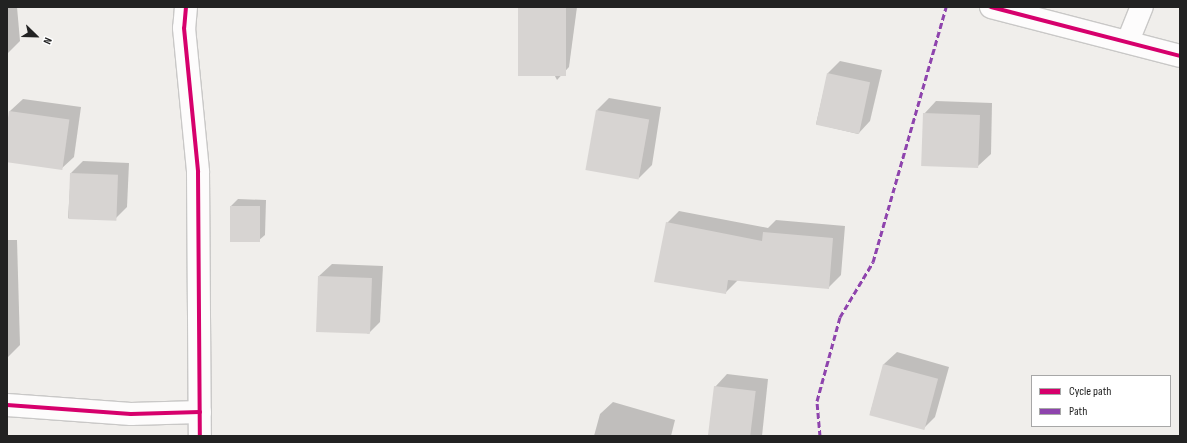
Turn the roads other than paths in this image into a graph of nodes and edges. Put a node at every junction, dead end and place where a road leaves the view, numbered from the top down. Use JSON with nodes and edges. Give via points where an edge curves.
{"nodes":[{"id":1,"x":186,"y":7,"type":"edge"},
{"id":2,"x":991,"y":7,"type":"edge"},
{"id":3,"x":1142,"y":7,"type":"edge"},
{"id":4,"x":1128,"y":41,"type":"junction"},
{"id":5,"x":1180,"y":56,"type":"edge"},
{"id":6,"x":7,"y":405,"type":"edge"},
{"id":7,"x":200,"y":412,"type":"junction"},
{"id":8,"x":200,"y":436,"type":"edge"}],
"edges":[{"from":1,"to":7,"type":"street","via":[[184,28],[198,172]]},
{"from":2,"to":4,"type":"street"},
{"from":3,"to":4,"type":"street"},
{"from":4,"to":5,"type":"street"},
{"from":6,"to":7,"type":"street","via":[[131,414]]},
{"from":7,"to":8,"type":"street"}]}
